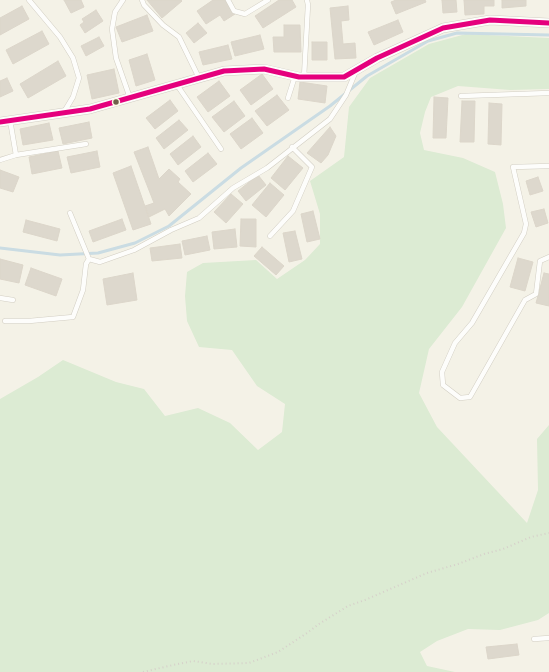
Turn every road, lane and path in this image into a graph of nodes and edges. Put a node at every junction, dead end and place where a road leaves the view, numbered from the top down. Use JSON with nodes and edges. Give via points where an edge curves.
{"nodes":[{"id":1,"x":29,"y":0,"type":"edge"},
{"id":2,"x":123,"y":0,"type":"edge"},
{"id":3,"x":142,"y":0,"type":"edge"},
{"id":4,"x":228,"y":0,"type":"edge"},
{"id":5,"x":268,"y":0,"type":"edge"},
{"id":6,"x":307,"y":0,"type":"edge"},
{"id":7,"x":549,"y":22,"type":"edge"},
{"id":8,"x":356,"y":70,"type":"junction"},
{"id":9,"x":299,"y":77,"type":"junction"},
{"id":10,"x":199,"y":78,"type":"junction"},
{"id":11,"x":177,"y":85,"type":"junction"},
{"id":12,"x":549,"y":93,"type":"edge"},
{"id":13,"x":462,"y":96,"type":"dead end"},
{"id":14,"x":130,"y":98,"type":"junction"},
{"id":15,"x":288,"y":98,"type":"dead end"},
{"id":16,"x":63,"y":113,"type":"junction"},
{"id":17,"x":10,"y":120,"type":"junction"},
{"id":18,"x":0,"y":122,"type":"edge"},
{"id":19,"x":86,"y":144,"type":"dead end"},
{"id":20,"x":292,"y":147,"type":"junction"},
{"id":21,"x":221,"y":149,"type":"dead end"},
{"id":22,"x":16,"y":155,"type":"junction"},
{"id":23,"x":0,"y":160,"type":"edge"},
{"id":24,"x":549,"y":166,"type":"edge"},
{"id":25,"x":70,"y":213,"type":"dead end"},
{"id":26,"x":270,"y":236,"type":"dead end"},
{"id":27,"x":549,"y":257,"type":"edge"},
{"id":28,"x":89,"y":259,"type":"junction"},
{"id":29,"x":0,"y":298,"type":"edge"},
{"id":30,"x":12,"y":300,"type":"dead end"},
{"id":31,"x":5,"y":321,"type":"dead end"},
{"id":32,"x":549,"y":533,"type":"edge"},
{"id":33,"x":549,"y":638,"type":"edge"},
{"id":34,"x":534,"y":639,"type":"dead end"},
{"id":35,"x":143,"y":672,"type":"edge"}],
"edges":[{"from":1,"to":16,"type":"lane","via":[[60,37],[73,58],[79,78],[74,97]]},
{"from":2,"to":14,"type":"lane","via":[[115,12],[112,29],[116,58]]},
{"from":3,"to":10,"type":"lane","via":[[163,25],[179,37]]},
{"from":4,"to":5,"type":"lane","via":[[234,11],[245,14]]},
{"from":6,"to":9,"type":"lane"},
{"from":7,"to":8,"type":"street","via":[[490,20],[443,28]]},
{"from":8,"to":9,"type":"street","via":[[344,77]]},
{"from":8,"to":20,"type":"lane","via":[[346,95],[330,118]]},
{"from":9,"to":10,"type":"street","via":[[264,69],[224,71]]},
{"from":9,"to":15,"type":"lane"},
{"from":10,"to":11,"type":"street"},
{"from":11,"to":14,"type":"street"},
{"from":11,"to":21,"type":"lane"},
{"from":12,"to":13,"type":"lane"},
{"from":14,"to":16,"type":"street","via":[[90,110]]},
{"from":16,"to":17,"type":"street"},
{"from":17,"to":18,"type":"street"},
{"from":17,"to":22,"type":"lane"},
{"from":19,"to":22,"type":"lane"},
{"from":20,"to":26,"type":"lane","via":[[312,167],[292,211]]},
{"from":20,"to":28,"type":"lane","via":[[267,168],[233,188],[199,218],[134,250],[100,262]]},
{"from":22,"to":23,"type":"lane"},
{"from":24,"to":27,"type":"lane","via":[[513,167],[526,220],[524,233],[472,323],[455,343],[442,372],[443,386],[460,398],[470,397],[525,300],[536,294],[540,261]]},
{"from":25,"to":28,"type":"lane"},
{"from":28,"to":31,"type":"lane","via":[[83,290],[73,317]]},
{"from":29,"to":30,"type":"lane"},
{"from":32,"to":35,"type":"path","via":[[531,536],[503,549],[427,573],[348,606],[278,652],[249,663],[194,662]]},
{"from":33,"to":34,"type":"lane"}]}
